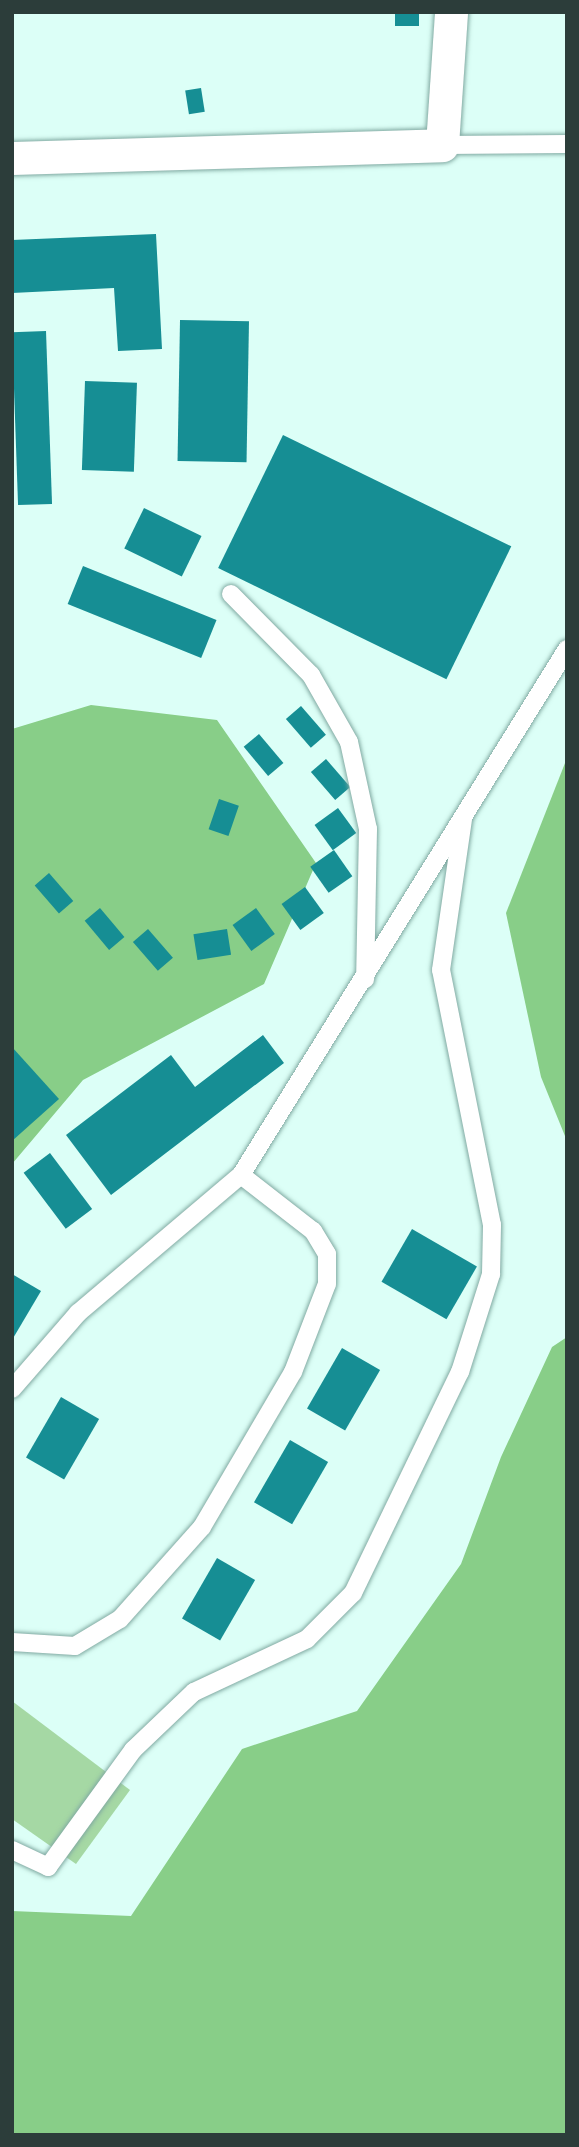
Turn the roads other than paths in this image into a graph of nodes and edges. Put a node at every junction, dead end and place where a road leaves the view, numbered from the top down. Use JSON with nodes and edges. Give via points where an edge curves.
{"nodes":[{"id":1,"x":451,"y":12,"type":"edge"},
{"id":2,"x":442,"y":145,"type":"junction"},
{"id":3,"x":567,"y":145,"type":"edge"},
{"id":4,"x":12,"y":158,"type":"edge"},
{"id":5,"x":231,"y":594,"type":"dead end"},
{"id":6,"x":567,"y":649,"type":"edge"},
{"id":7,"x":463,"y":819,"type":"junction"},
{"id":8,"x":365,"y":979,"type":"junction"},
{"id":9,"x":241,"y":1175,"type":"junction"},
{"id":10,"x":12,"y":1389,"type":"edge"},
{"id":11,"x":12,"y":1642,"type":"edge"},
{"id":12,"x":12,"y":1850,"type":"edge"}],
"edges":[{"from":1,"to":2,"type":"street"},
{"from":2,"to":3,"type":"lane"},
{"from":2,"to":4,"type":"street"},
{"from":5,"to":8,"type":"lane","via":[[311,674],[349,742],[368,829]]},
{"from":6,"to":7,"type":"lane"},
{"from":7,"to":8,"type":"lane"},
{"from":7,"to":12,"type":"lane","via":[[441,970],[492,1237],[491,1274],[460,1372],[353,1593],[307,1639],[194,1692],[133,1750],[48,1867]]},
{"from":8,"to":9,"type":"lane"},
{"from":9,"to":10,"type":"lane","via":[[78,1313]]},
{"from":9,"to":11,"type":"lane","via":[[313,1231],[327,1254],[327,1284],[293,1372],[202,1527],[120,1619],[75,1646]]}]}
